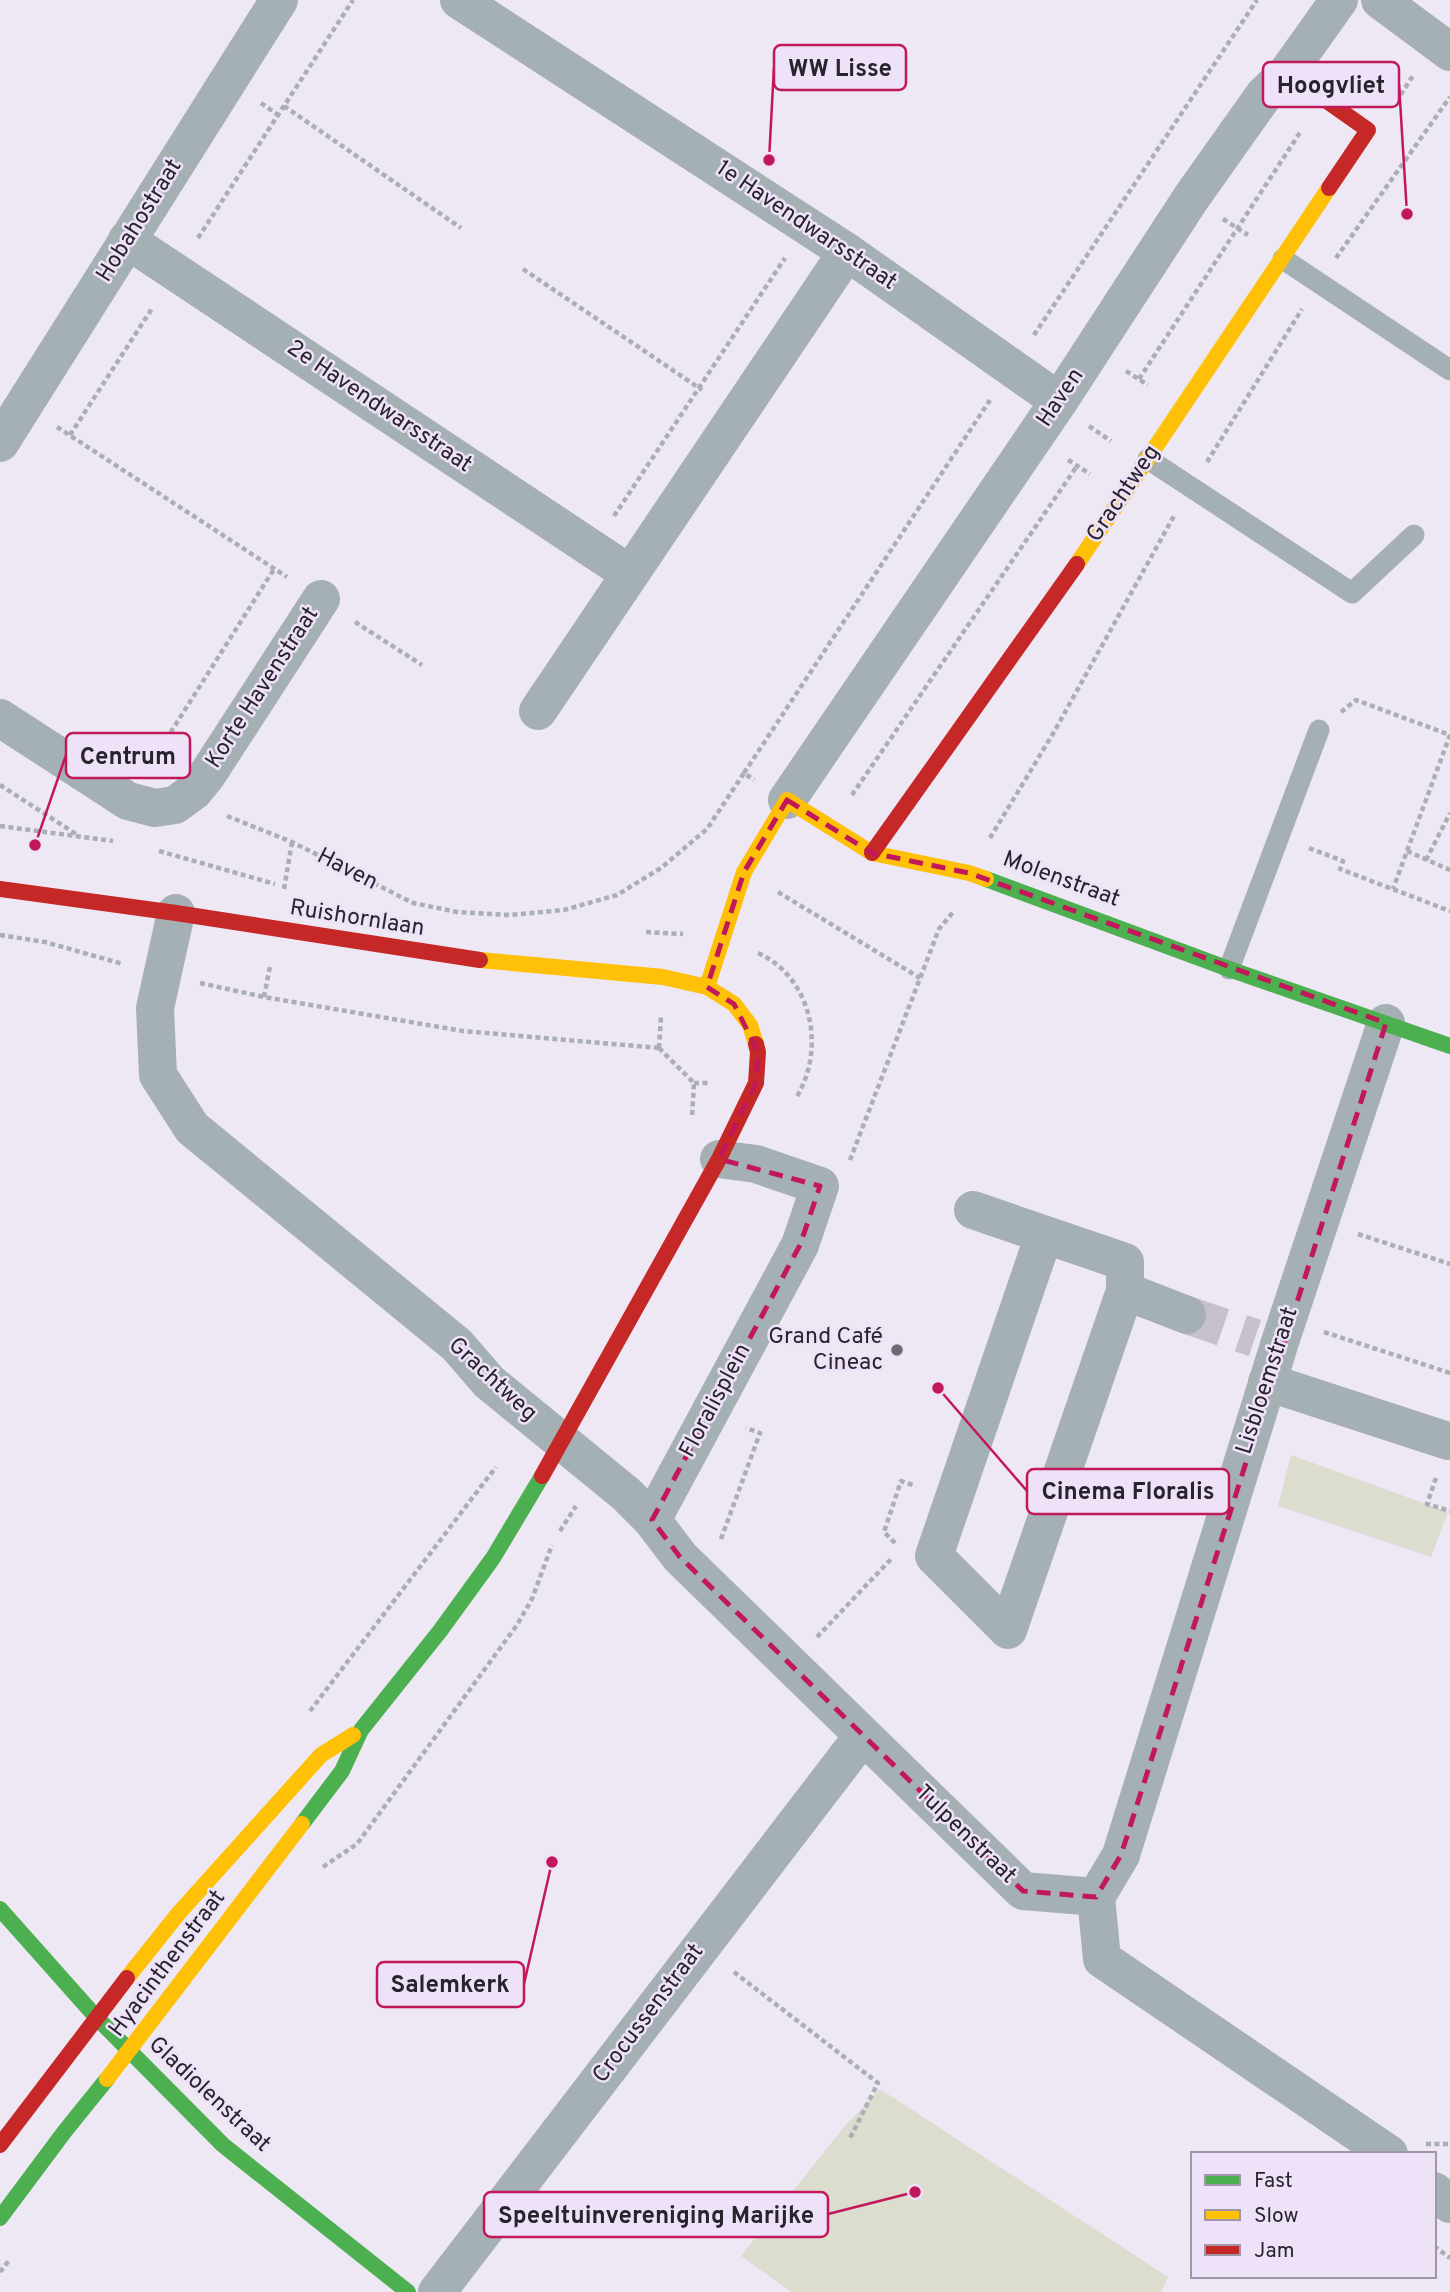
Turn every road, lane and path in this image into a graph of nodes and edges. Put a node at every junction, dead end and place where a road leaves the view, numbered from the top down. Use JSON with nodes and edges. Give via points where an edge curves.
{"nodes":[{"id":1,"x":279,"y":0,"type":"edge"},
{"id":2,"x":353,"y":0,"type":"edge"},
{"id":3,"x":459,"y":0,"type":"edge"},
{"id":4,"x":1339,"y":0,"type":"edge"},
{"id":5,"x":1380,"y":0,"type":"edge"},
{"id":6,"x":1446,"y":48,"type":"edge"},
{"id":7,"x":1287,"y":73,"type":"junction"},
{"id":8,"x":1450,"y":97,"type":"edge"},
{"id":9,"x":1323,"y":98,"type":"junction"},
{"id":10,"x":284,"y":106,"type":"junction"},
{"id":11,"x":1368,"y":130,"type":"junction"},
{"id":12,"x":1191,"y":198,"type":"junction"},
{"id":13,"x":807,"y":226,"type":"junction"},
{"id":14,"x":461,"y":228,"type":"dead end"},
{"id":15,"x":1237,"y":228,"type":"junction"},
{"id":16,"x":127,"y":240,"type":"junction"},
{"id":17,"x":847,"y":252,"type":"junction"},
{"id":18,"x":1283,"y":259,"type":"junction"},
{"id":19,"x":523,"y":269,"type":"dead end"},
{"id":20,"x":175,"y":272,"type":"junction"},
{"id":21,"x":1319,"y":283,"type":"junction"},
{"id":22,"x":1093,"y":350,"type":"junction"},
{"id":23,"x":1450,"y":370,"type":"edge"},
{"id":24,"x":1139,"y":379,"type":"junction"},
{"id":25,"x":699,"y":388,"type":"junction"},
{"id":26,"x":1059,"y":401,"type":"junction"},
{"id":27,"x":24,"y":405,"type":"junction"},
{"id":28,"x":1182,"y":407,"type":"junction"},
{"id":29,"x":737,"y":414,"type":"junction"},
{"id":30,"x":70,"y":435,"type":"junction"},
{"id":31,"x":1034,"y":439,"type":"junction"},
{"id":32,"x":0,"y":443,"type":"edge"},
{"id":33,"x":1148,"y":459,"type":"junction"},
{"id":34,"x":1077,"y":466,"type":"junction"},
{"id":35,"x":1190,"y":487,"type":"junction"},
{"id":36,"x":1123,"y":496,"type":"junction"},
{"id":37,"x":1414,"y":535,"type":"dead end"},
{"id":38,"x":592,"y":549,"type":"junction"},
{"id":39,"x":274,"y":569,"type":"junction"},
{"id":40,"x":630,"y":574,"type":"junction"},
{"id":41,"x":321,"y":599,"type":"junction"},
{"id":42,"x":422,"y":665,"type":"dead end"},
{"id":43,"x":538,"y":711,"type":"dead end"},
{"id":44,"x":0,"y":718,"type":"edge"},
{"id":45,"x":1319,"y":730,"type":"joint"},
{"id":46,"x":1450,"y":735,"type":"edge"},
{"id":47,"x":157,"y":754,"type":"dead end"},
{"id":48,"x":0,"y":786,"type":"edge"},
{"id":49,"x":787,"y":800,"type":"junction"},
{"id":50,"x":175,"y":805,"type":"junction"},
{"id":51,"x":1450,"y":813,"type":"edge"},
{"id":52,"x":0,"y":826,"type":"edge"},
{"id":53,"x":831,"y":826,"type":"junction"},
{"id":54,"x":79,"y":835,"type":"junction"},
{"id":55,"x":1279,"y":837,"type":"junction"},
{"id":56,"x":116,"y":841,"type":"dead end"},
{"id":57,"x":292,"y":842,"type":"junction"},
{"id":58,"x":151,"y":848,"type":"dead end"},
{"id":59,"x":1406,"y":851,"type":"junction"},
{"id":60,"x":872,"y":853,"type":"junction"},
{"id":61,"x":1426,"y":860,"type":"junction"},
{"id":62,"x":1450,"y":870,"type":"edge"},
{"id":63,"x":744,"y":872,"type":"junction"},
{"id":64,"x":969,"y":873,"type":"junction"},
{"id":65,"x":284,"y":887,"type":"junction"},
{"id":66,"x":1393,"y":889,"type":"junction"},
{"id":67,"x":0,"y":890,"type":"edge"},
{"id":68,"x":296,"y":891,"type":"dead end"},
{"id":69,"x":1450,"y":911,"type":"edge"},
{"id":70,"x":176,"y":913,"type":"junction"},
{"id":71,"x":639,"y":931,"type":"dead end"},
{"id":72,"x":666,"y":932,"type":"dead end"},
{"id":73,"x":0,"y":935,"type":"edge"},
{"id":74,"x":722,"y":938,"type":"junction"},
{"id":75,"x":1229,"y":969,"type":"junction"},
{"id":76,"x":162,"y":975,"type":"junction"},
{"id":77,"x":920,"y":978,"type":"junction"},
{"id":78,"x":707,"y":987,"type":"junction"},
{"id":79,"x":1385,"y":1023,"type":"junction"},
{"id":80,"x":1450,"y":1046,"type":"edge"},
{"id":81,"x":659,"y":1048,"type":"dead end"},
{"id":82,"x":806,"y":1083,"type":"dead end"},
{"id":83,"x":719,"y":1158,"type":"junction"},
{"id":84,"x":820,"y":1186,"type":"junction"},
{"id":85,"x":973,"y":1210,"type":"dead end"},
{"id":86,"x":1321,"y":1221,"type":"junction"},
{"id":87,"x":1044,"y":1235,"type":"junction"},
{"id":88,"x":1450,"y":1264,"type":"edge"},
{"id":89,"x":1125,"y":1291,"type":"junction"},
{"id":90,"x":1188,"y":1315,"type":"tunnel mouth"},
{"id":91,"x":1274,"y":1334,"type":"junction"},
{"id":92,"x":1450,"y":1373,"type":"edge"},
{"id":93,"x":1267,"y":1382,"type":"junction"},
{"id":94,"x":709,"y":1415,"type":"junction"},
{"id":95,"x":1448,"y":1441,"type":"dead end"},
{"id":96,"x":562,"y":1442,"type":"junction"},
{"id":97,"x":954,"y":1499,"type":"junction"},
{"id":98,"x":652,"y":1520,"type":"junction"},
{"id":99,"x":706,"y":1582,"type":"junction"},
{"id":100,"x":790,"y":1666,"type":"junction"},
{"id":101,"x":360,"y":1730,"type":"junction"},
{"id":102,"x":862,"y":1737,"type":"junction"},
{"id":103,"x":1096,"y":1897,"type":"junction"},
{"id":104,"x":0,"y":1909,"type":"edge"},
{"id":105,"x":699,"y":1947,"type":"junction"},
{"id":106,"x":96,"y":2017,"type":"junction"},
{"id":107,"x":130,"y":2052,"type":"junction"},
{"id":108,"x":850,"y":2138,"type":"dead end"},
{"id":109,"x":0,"y":2146,"type":"edge"},
{"id":110,"x":1386,"y":2152,"type":"edge"},
{"id":111,"x":1436,"y":2193,"type":"edge"},
{"id":112,"x":1450,"y":2204,"type":"edge"},
{"id":113,"x":0,"y":2218,"type":"edge"},
{"id":114,"x":408,"y":2292,"type":"edge"},
{"id":115,"x":437,"y":2292,"type":"edge"}],
"edges":[{"from":1,"to":16,"type":"street","name":"Hobahostraat"},
{"from":2,"to":10,"type":"path"},
{"from":3,"to":13,"type":"street","name":"1e Havendwarsstraat"},
{"from":4,"to":7,"type":"street","name":"Haven"},
{"from":5,"to":6,"type":"street"},
{"from":6,"to":11,"type":"path"},
{"from":7,"to":9,"type":"main road"},
{"from":7,"to":12,"type":"street","name":"Haven","via":[[1264,94]]},
{"from":8,"to":21,"type":"path"},
{"from":9,"to":11,"type":"main road"},
{"from":9,"to":15,"type":"path"},
{"from":10,"to":14,"type":"path"},
{"from":10,"to":20,"type":"path"},
{"from":11,"to":18,"type":"main road","name":"Grachtweg"},
{"from":12,"to":15,"type":"path"},
{"from":12,"to":22,"type":"street","name":"Haven"},
{"from":13,"to":17,"type":"street","name":"1e Havendwarsstraat"},
{"from":13,"to":25,"type":"path"},
{"from":15,"to":18,"type":"path"},
{"from":15,"to":24,"type":"path"},
{"from":16,"to":20,"type":"street","name":"2e Havendwarsstraat"},
{"from":16,"to":27,"type":"street","name":"Hobahostraat"},
{"from":17,"to":26,"type":"street","name":"1e Havendwarsstraat"},
{"from":17,"to":29,"type":"street"},
{"from":18,"to":21,"type":"lane"},
{"from":18,"to":28,"type":"main road","name":"Grachtweg"},
{"from":19,"to":25,"type":"path"},
{"from":20,"to":30,"type":"path"},
{"from":20,"to":38,"type":"street","name":"2e Havendwarsstraat"},
{"from":21,"to":23,"type":"lane"},
{"from":21,"to":35,"type":"path"},
{"from":22,"to":24,"type":"path"},
{"from":22,"to":26,"type":"street","name":"Haven"},
{"from":24,"to":28,"type":"path"},
{"from":25,"to":29,"type":"path"},
{"from":25,"to":38,"type":"path"},
{"from":26,"to":31,"type":"street","name":"Haven"},
{"from":26,"to":33,"type":"path","via":[[1098,434]]},
{"from":27,"to":30,"type":"path"},
{"from":27,"to":32,"type":"street","name":"Hobahostraat"},
{"from":28,"to":33,"type":"main road","name":"Grachtweg"},
{"from":29,"to":40,"type":"street"},
{"from":30,"to":39,"type":"path"},
{"from":31,"to":34,"type":"path"},
{"from":31,"to":49,"type":"street","name":"Haven"},
{"from":33,"to":35,"type":"lane"},
{"from":33,"to":36,"type":"main road","name":"Grachtweg"},
{"from":34,"to":36,"type":"path"},
{"from":34,"to":53,"type":"path"},
{"from":35,"to":37,"type":"lane","via":[[1352,593]]},
{"from":35,"to":64,"type":"path","via":[[1054,732]]},
{"from":36,"to":60,"type":"main road","name":"Grachtweg"},
{"from":38,"to":40,"type":"street","name":"2e Havendwarsstraat"},
{"from":39,"to":41,"type":"path"},
{"from":39,"to":47,"type":"path"},
{"from":40,"to":43,"type":"street"},
{"from":41,"to":42,"type":"path"},
{"from":41,"to":50,"type":"street","name":"Korte Havenstraat","via":[[208,775]]},
{"from":44,"to":50,"type":"street","via":[[128,801],[155,808]]},
{"from":45,"to":46,"type":"path","via":[[1356,700]]},
{"from":45,"to":55,"type":"lane"},
{"from":46,"to":59,"type":"path"},
{"from":48,"to":54,"type":"path"},
{"from":49,"to":53,"type":"main road"},
{"from":49,"to":57,"type":"path","name":"Haven","via":[[744,774],[707,830],[661,869],[617,895],[564,911],[509,915],[413,903]]},
{"from":49,"to":63,"type":"main road","name":"Haven"},
{"from":50,"to":57,"type":"path","name":"Haven","via":[[218,813]]},
{"from":51,"to":61,"type":"path"},
{"from":52,"to":54,"type":"path"},
{"from":53,"to":60,"type":"main road"},
{"from":54,"to":56,"type":"path"},
{"from":55,"to":66,"type":"path","via":[[1343,861],[1340,869]]},
{"from":55,"to":75,"type":"lane"},
{"from":57,"to":65,"type":"path"},
{"from":58,"to":65,"type":"path","name":"Ruishornlaan"},
{"from":59,"to":61,"type":"path"},
{"from":59,"to":66,"type":"path"},
{"from":60,"to":64,"type":"main road","name":"Molenstraat"},
{"from":61,"to":62,"type":"path"},
{"from":63,"to":74,"type":"main road","name":"Haven"},
{"from":63,"to":77,"type":"path"},
{"from":64,"to":75,"type":"main road","name":"Molenstraat"},
{"from":64,"to":77,"type":"path","via":[[958,907],[939,929]]},
{"from":65,"to":68,"type":"path","name":"Ruishornlaan"},
{"from":66,"to":69,"type":"path"},
{"from":67,"to":70,"type":"main road","name":"Ruishornlaan"},
{"from":70,"to":76,"type":"street","name":"Grachtweg"},
{"from":70,"to":78,"type":"main road","name":"Ruishornlaan","via":[[468,959],[663,977]]},
{"from":71,"to":72,"type":"path"},
{"from":73,"to":76,"type":"path","via":[[45,942]]},
{"from":74,"to":78,"type":"main road","name":"Haven"},
{"from":74,"to":82,"type":"path","via":[[762,955],[787,974],[807,1005],[813,1044]]},
{"from":75,"to":79,"type":"main road","name":"Molenstraat"},
{"from":76,"to":81,"type":"path","via":[[463,1031]]},
{"from":76,"to":96,"type":"street","name":"Grachtweg","via":[[155,1007],[158,1075],[192,1128],[457,1345],[489,1382]]},
{"from":77,"to":84,"type":"path","via":[[844,1176]]},
{"from":78,"to":83,"type":"main road","via":[[734,1004],[750,1026],[758,1052],[756,1083]]},
{"from":79,"to":80,"type":"main road","name":"Molenstraat"},
{"from":79,"to":86,"type":"street","name":"Lisbloemstraat"},
{"from":83,"to":84,"type":"street","via":[[756,1164]]},
{"from":83,"to":96,"type":"main road"},
{"from":84,"to":94,"type":"street","name":"Floralisplein","via":[[800,1245]]},
{"from":85,"to":87,"type":"street"},
{"from":86,"to":88,"type":"path"},
{"from":86,"to":91,"type":"street","name":"Lisbloemstraat"},
{"from":87,"to":89,"type":"street","via":[[1125,1262]]},
{"from":87,"to":97,"type":"street"},
{"from":89,"to":90,"type":"street"},
{"from":89,"to":97,"type":"street","via":[[1008,1630],[934,1556]]},
{"from":91,"to":92,"type":"path"},
{"from":91,"to":93,"type":"street","name":"Lisbloemstraat"},
{"from":93,"to":95,"type":"street"},
{"from":93,"to":103,"type":"street","name":"Lisbloemstraat","via":[[1121,1855]]},
{"from":94,"to":98,"type":"street","name":"Floralisplein"},
{"from":94,"to":99,"type":"path","via":[[760,1433]]},
{"from":96,"to":98,"type":"street","name":"Tulpenstraat"},
{"from":96,"to":101,"type":"main road","name":"Hyacinthenstraat","via":[[493,1558]]},
{"from":97,"to":100,"type":"path","via":[[901,1481],[884,1532],[901,1549]]},
{"from":98,"to":99,"type":"street","name":"Tulpenstraat"},
{"from":99,"to":100,"type":"street","name":"Tulpenstraat"},
{"from":100,"to":102,"type":"street","name":"Tulpenstraat"},
{"from":101,"to":106,"type":"main road","name":"Hyacinthenstraat","via":[[321,1755],[178,1914]]},
{"from":101,"to":107,"type":"main road","name":"Hyacinthenstraat","via":[[342,1771]]},
{"from":102,"to":103,"type":"street","name":"Tulpenstraat","via":[[1023,1891]]},
{"from":102,"to":105,"type":"street","name":"Crocussenstraat"},
{"from":103,"to":110,"type":"street","via":[[1102,1959]]},
{"from":104,"to":106,"type":"main road","name":"Gladiolenstraat"},
{"from":105,"to":108,"type":"path","via":[[878,2083]]},
{"from":105,"to":115,"type":"street","name":"Crocussenstraat"},
{"from":106,"to":107,"type":"main road","name":"Gladiolenstraat"},
{"from":106,"to":109,"type":"main road","name":"Hyacinthenstraat"},
{"from":107,"to":113,"type":"main road","name":"Hyacinthenstraat"},
{"from":107,"to":114,"type":"main road","name":"Gladiolenstraat","via":[[223,2145]]},
{"from":111,"to":112,"type":"street"}]}
